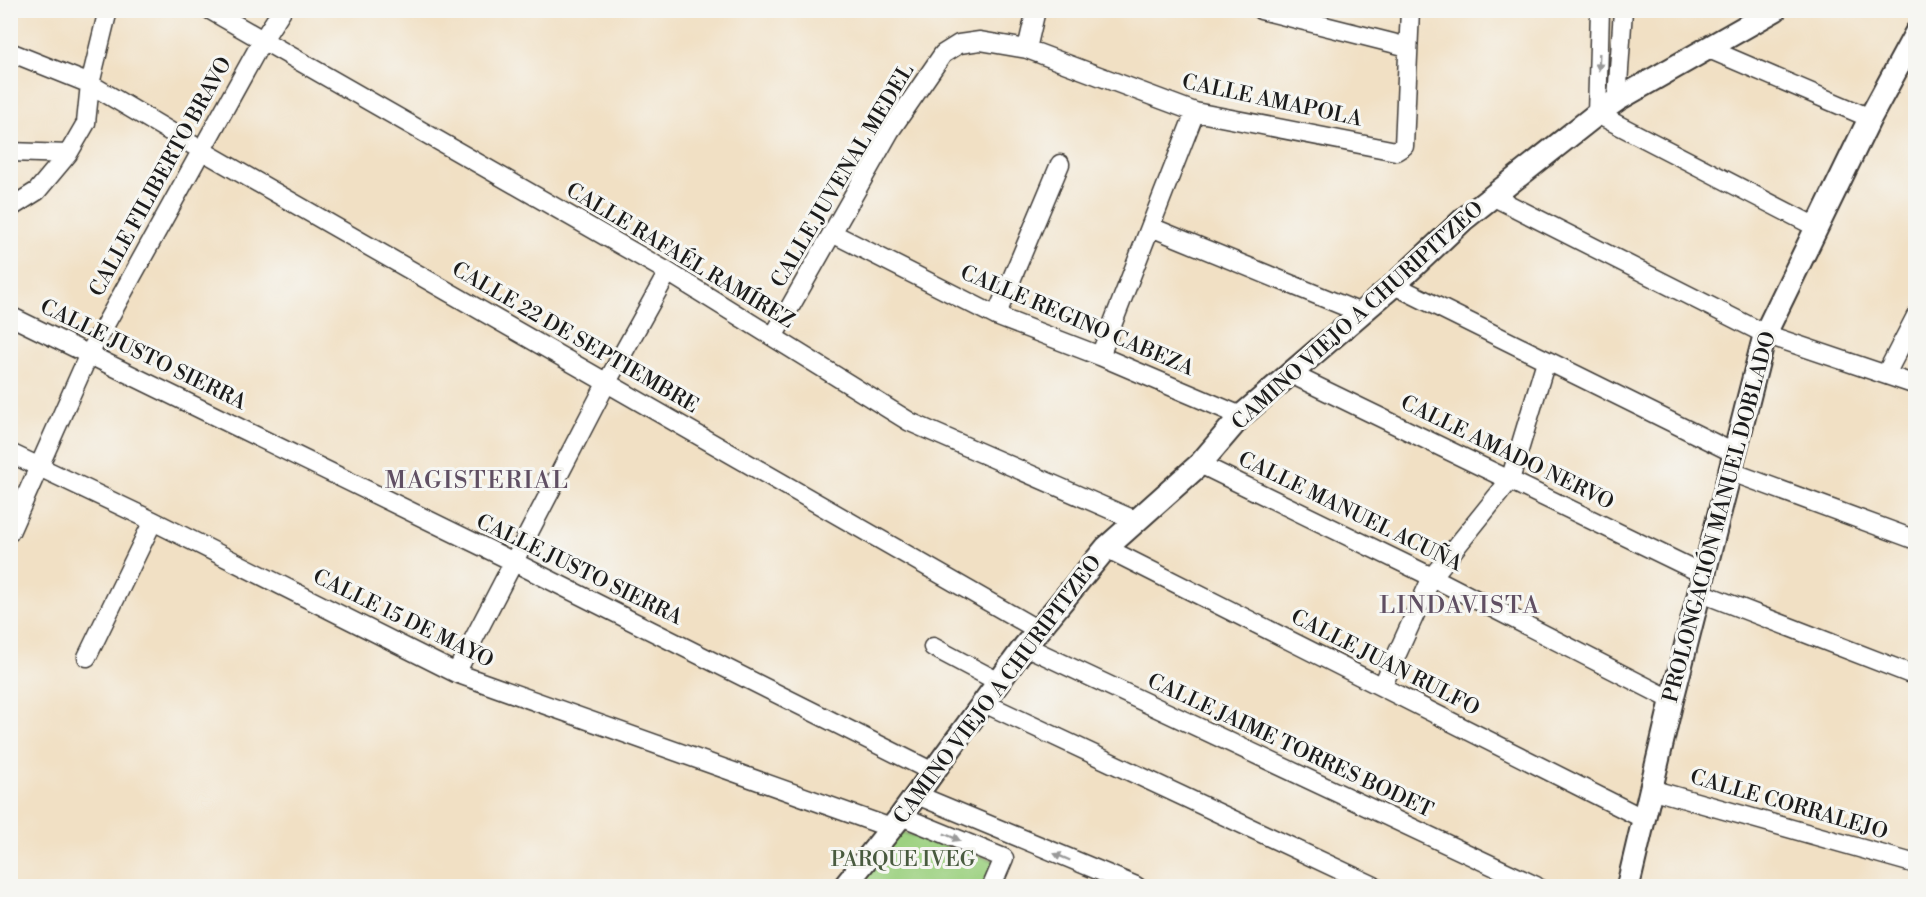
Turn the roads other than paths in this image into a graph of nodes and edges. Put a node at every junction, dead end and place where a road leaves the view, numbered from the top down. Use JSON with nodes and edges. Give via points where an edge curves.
{"nodes":[{"id":1,"x":108,"y":10,"type":"edge"},
{"id":2,"x":210,"y":10,"type":"edge"},
{"id":3,"x":282,"y":10,"type":"edge"},
{"id":4,"x":1036,"y":10,"type":"edge"},
{"id":5,"x":1261,"y":10,"type":"edge"},
{"id":6,"x":1410,"y":10,"type":"edge"},
{"id":7,"x":1600,"y":10,"type":"edge"},
{"id":8,"x":1623,"y":10,"type":"edge"},
{"id":9,"x":1775,"y":10,"type":"edge"},
{"id":10,"x":1916,"y":33,"type":"edge"},
{"id":11,"x":262,"y":41,"type":"junction"},
{"id":12,"x":959,"y":44,"type":"joint"},
{"id":13,"x":1408,"y":47,"type":"junction"},
{"id":14,"x":1027,"y":49,"type":"junction"},
{"id":15,"x":1709,"y":49,"type":"junction"},
{"id":16,"x":10,"y":52,"type":"edge"},
{"id":17,"x":90,"y":84,"type":"junction"},
{"id":18,"x":1617,"y":100,"type":"junction"},
{"id":19,"x":1195,"y":112,"type":"junction"},
{"id":20,"x":1597,"y":114,"type":"junction"},
{"id":21,"x":1870,"y":118,"type":"junction"},
{"id":22,"x":201,"y":150,"type":"junction"},
{"id":23,"x":10,"y":152,"type":"edge"},
{"id":24,"x":68,"y":154,"type":"junction"},
{"id":25,"x":1060,"y":164,"type":"dead end"},
{"id":26,"x":1492,"y":196,"type":"junction"},
{"id":27,"x":10,"y":208,"type":"edge"},
{"id":28,"x":1151,"y":227,"type":"junction"},
{"id":29,"x":1816,"y":227,"type":"junction"},
{"id":30,"x":832,"y":233,"type":"junction"},
{"id":31,"x":668,"y":272,"type":"junction"},
{"id":32,"x":1394,"y":285,"type":"junction"},
{"id":33,"x":1361,"y":313,"type":"junction"},
{"id":34,"x":10,"y":316,"type":"edge"},
{"id":35,"x":996,"y":316,"type":"junction"},
{"id":36,"x":1916,"y":316,"type":"edge"},
{"id":37,"x":1765,"y":334,"type":"junction"},
{"id":38,"x":773,"y":338,"type":"junction"},
{"id":39,"x":89,"y":354,"type":"junction"},
{"id":40,"x":1100,"y":356,"type":"junction"},
{"id":41,"x":1546,"y":361,"type":"junction"},
{"id":42,"x":1291,"y":374,"type":"junction"},
{"id":43,"x":1886,"y":374,"type":"junction"},
{"id":44,"x":607,"y":382,"type":"junction"},
{"id":45,"x":1916,"y":385,"type":"edge"},
{"id":46,"x":1241,"y":416,"type":"junction"},
{"id":47,"x":10,"y":453,"type":"edge"},
{"id":48,"x":1732,"y":462,"type":"junction"},
{"id":49,"x":1200,"y":464,"type":"junction"},
{"id":50,"x":39,"y":466,"type":"junction"},
{"id":51,"x":1510,"y":480,"type":"junction"},
{"id":52,"x":153,"y":521,"type":"junction"},
{"id":53,"x":1137,"y":521,"type":"junction"},
{"id":54,"x":10,"y":532,"type":"edge"},
{"id":55,"x":1916,"y":540,"type":"edge"},
{"id":56,"x":1106,"y":548,"type":"junction"},
{"id":57,"x":514,"y":562,"type":"junction"},
{"id":58,"x":1432,"y":577,"type":"junction"},
{"id":59,"x":1701,"y":583,"type":"junction"},
{"id":60,"x":1032,"y":638,"type":"junction"},
{"id":61,"x":933,"y":647,"type":"dead end"},
{"id":62,"x":87,"y":657,"type":"dead end"},
{"id":63,"x":456,"y":673,"type":"junction"},
{"id":64,"x":1916,"y":676,"type":"edge"},
{"id":65,"x":999,"y":682,"type":"junction"},
{"id":66,"x":1382,"y":687,"type":"junction"},
{"id":67,"x":1672,"y":700,"type":"junction"},
{"id":68,"x":984,"y":703,"type":"junction"},
{"id":69,"x":933,"y":772,"type":"junction"},
{"id":70,"x":1650,"y":789,"type":"junction"},
{"id":71,"x":917,"y":795,"type":"junction"},
{"id":72,"x":1644,"y":819,"type":"junction"},
{"id":73,"x":896,"y":822,"type":"junction"},
{"id":74,"x":1916,"y":864,"type":"edge"},
{"id":75,"x":1097,"y":880,"type":"edge"},
{"id":76,"x":845,"y":886,"type":"edge"},
{"id":77,"x":992,"y":886,"type":"edge"},
{"id":78,"x":1136,"y":886,"type":"edge"},
{"id":79,"x":1374,"y":886,"type":"edge"},
{"id":80,"x":1536,"y":886,"type":"edge"},
{"id":81,"x":1628,"y":886,"type":"edge"}],
"edges":[{"from":1,"to":17,"type":"street"},
{"from":2,"to":11,"type":"street","name":"CALLE RAFAÉL RAMÍREZ"},
{"from":3,"to":11,"type":"street","name":"CALLE FILIBERTO BRAVO"},
{"from":4,"to":14,"type":"street"},
{"from":5,"to":13,"type":"street"},
{"from":6,"to":13,"type":"street"},
{"from":7,"to":20,"type":"street","one_way":true},
{"from":8,"to":18,"type":"street"},
{"from":9,"to":15,"type":"street","name":"CAMINO VIEJO A CHURIPITZEO"},
{"from":10,"to":21,"type":"street","name":"PROLONGACIÓN MANUEL DOBLADO"},
{"from":11,"to":22,"type":"street","name":"CALLE FILIBERTO BRAVO"},
{"from":11,"to":31,"type":"street","name":"CALLE RAFAÉL RAMÍREZ"},
{"from":12,"to":14,"type":"street","name":"CALLE AMAPOLA","via":[[980,41]]},
{"from":12,"to":30,"type":"street","name":"CALLE JUVENAL MEDEL","via":[[943,54],[890,131]]},
{"from":13,"to":19,"type":"street","name":"CALLE AMAPOLA","via":[[1404,146],[1396,151]]},
{"from":14,"to":19,"type":"street","name":"CALLE AMAPOLA"},
{"from":15,"to":18,"type":"street","name":"CAMINO VIEJO A CHURIPITZEO"},
{"from":15,"to":21,"type":"street"},
{"from":16,"to":17,"type":"street","name":"CALLE 22 DE SEPTIEMBRE"},
{"from":17,"to":22,"type":"street","name":"CALLE 22 DE SEPTIEMBRE"},
{"from":17,"to":24,"type":"street","via":[[86,123]]},
{"from":18,"to":20,"type":"street","name":"CAMINO VIEJO A CHURIPITZEO"},
{"from":19,"to":28,"type":"street"},
{"from":20,"to":26,"type":"street","name":"CAMINO VIEJO A CHURIPITZEO"},
{"from":20,"to":29,"type":"street"},
{"from":21,"to":29,"type":"street","name":"PROLONGACIÓN MANUEL DOBLADO"},
{"from":22,"to":39,"type":"street","name":"CALLE FILIBERTO BRAVO"},
{"from":22,"to":44,"type":"street","name":"CALLE 22 DE SEPTIEMBRE"},
{"from":23,"to":24,"type":"street"},
{"from":24,"to":27,"type":"street","via":[[37,191]]},
{"from":25,"to":35,"type":"street"},
{"from":26,"to":32,"type":"street","name":"CAMINO VIEJO A CHURIPITZEO"},
{"from":26,"to":37,"type":"street"},
{"from":28,"to":33,"type":"street"},
{"from":28,"to":40,"type":"street"},
{"from":29,"to":37,"type":"street","name":"PROLONGACIÓN MANUEL DOBLADO"},
{"from":30,"to":35,"type":"street","name":"CALLE REGINO CABEZA"},
{"from":30,"to":38,"type":"street","name":"CALLE JUVENAL MEDEL"},
{"from":31,"to":38,"type":"street","name":"CALLE RAFAÉL RAMÍREZ"},
{"from":31,"to":44,"type":"street"},
{"from":32,"to":33,"type":"street","name":"CAMINO VIEJO A CHURIPITZEO"},
{"from":32,"to":41,"type":"street"},
{"from":33,"to":42,"type":"street","name":"CAMINO VIEJO A CHURIPITZEO"},
{"from":34,"to":39,"type":"street","name":"CALLE JUSTO SIERRA"},
{"from":35,"to":40,"type":"street","name":"CALLE REGINO CABEZA"},
{"from":36,"to":43,"type":"street"},
{"from":37,"to":43,"type":"street"},
{"from":37,"to":48,"type":"street","name":"PROLONGACIÓN MANUEL DOBLADO"},
{"from":38,"to":53,"type":"street","name":"CALLE RAFAÉL RAMÍREZ","via":[[910,422]]},
{"from":39,"to":50,"type":"street","name":"CALLE FILIBERTO BRAVO"},
{"from":39,"to":57,"type":"street","name":"CALLE JUSTO SIERRA"},
{"from":40,"to":46,"type":"street","name":"CALLE REGINO CABEZA"},
{"from":41,"to":48,"type":"street"},
{"from":41,"to":51,"type":"street"},
{"from":42,"to":46,"type":"street","name":"CAMINO VIEJO A CHURIPITZEO"},
{"from":42,"to":51,"type":"street","name":"CALLE AMADO NERVO"},
{"from":43,"to":45,"type":"street"},
{"from":44,"to":57,"type":"street"},
{"from":44,"to":60,"type":"street","name":"CALLE 22 DE SEPTIEMBRE"},
{"from":46,"to":49,"type":"street","name":"CAMINO VIEJO A CHURIPITZEO"},
{"from":47,"to":50,"type":"street","name":"CALLE 15 DE MAYO"},
{"from":48,"to":55,"type":"street"},
{"from":48,"to":59,"type":"street","name":"PROLONGACIÓN MANUEL DOBLADO"},
{"from":49,"to":53,"type":"street","name":"CAMINO VIEJO A CHURIPITZEO"},
{"from":49,"to":58,"type":"street","name":"CALLE MANUEL ACUÑA"},
{"from":50,"to":52,"type":"street","name":"CALLE 15 DE MAYO"},
{"from":50,"to":54,"type":"street","name":"CALLE FILIBERTO BRAVO"},
{"from":51,"to":58,"type":"street"},
{"from":51,"to":59,"type":"street","name":"CALLE AMADO NERVO"},
{"from":52,"to":62,"type":"street"},
{"from":52,"to":63,"type":"street","name":"CALLE 15 DE MAYO"},
{"from":53,"to":56,"type":"street","name":"CAMINO VIEJO A CHURIPITZEO"},
{"from":56,"to":60,"type":"street","name":"CAMINO VIEJO A CHURIPITZEO"},
{"from":56,"to":66,"type":"street","name":"CALLE JUAN RULFO"},
{"from":57,"to":63,"type":"street"},
{"from":57,"to":69,"type":"street","name":"CALLE JUSTO SIERRA"},
{"from":58,"to":66,"type":"street"},
{"from":58,"to":67,"type":"street","name":"CALLE MANUEL ACUÑA"},
{"from":59,"to":64,"type":"street","name":"CALLE AMADO NERVO"},
{"from":59,"to":67,"type":"street","name":"PROLONGACIÓN MANUEL DOBLADO"},
{"from":60,"to":65,"type":"street","name":"CAMINO VIEJO A CHURIPITZEO"},
{"from":60,"to":80,"type":"street","name":"CALLE JAIME TORRES BODET"},
{"from":61,"to":65,"type":"street"},
{"from":63,"to":73,"type":"street","name":"CALLE 15 DE MAYO"},
{"from":65,"to":68,"type":"street","name":"CAMINO VIEJO A CHURIPITZEO"},
{"from":66,"to":72,"type":"street","name":"CALLE JUAN RULFO"},
{"from":67,"to":70,"type":"street","name":"PROLONGACIÓN MANUEL DOBLADO"},
{"from":68,"to":69,"type":"street","name":"CAMINO VIEJO A CHURIPITZEO"},
{"from":68,"to":79,"type":"street"},
{"from":69,"to":71,"type":"street","name":"CAMINO VIEJO A CHURIPITZEO"},
{"from":70,"to":72,"type":"street","name":"PROLONGACIÓN MANUEL DOBLADO"},
{"from":70,"to":74,"type":"street","name":"CALLE CORRALEJO"},
{"from":71,"to":73,"type":"street","name":"CAMINO VIEJO A CHURIPITZEO"},
{"from":75,"to":71,"type":"street","one_way":true},
{"from":72,"to":81,"type":"street","name":"PROLONGACIÓN MANUEL DOBLADO"},
{"from":73,"to":76,"type":"street","name":"CAMINO VIEJO A CHURIPITZEO"},
{"from":73,"to":77,"type":"street","name":"CALLE 15 DE MAYO","one_way":true,"via":[[1004,858]]},
{"from":75,"to":78,"type":"street"}]}
